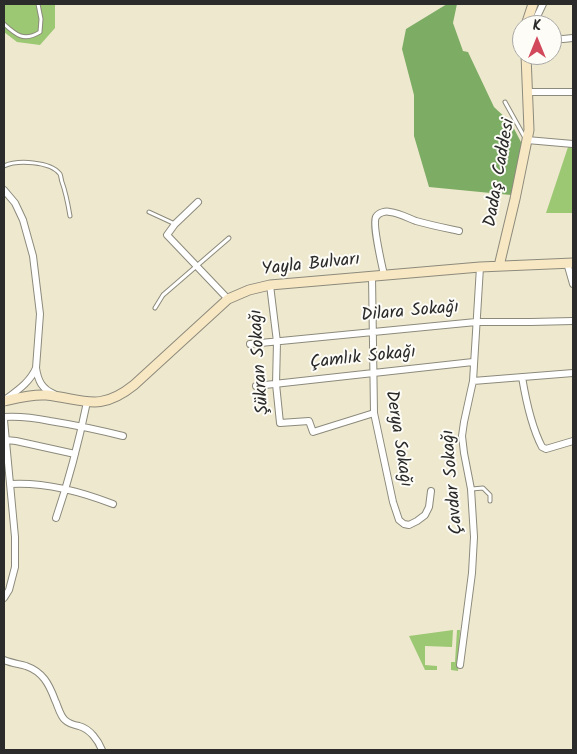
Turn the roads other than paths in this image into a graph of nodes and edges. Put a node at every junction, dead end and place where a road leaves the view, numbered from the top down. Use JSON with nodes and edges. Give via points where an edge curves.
{"nodes":[{"id":1,"x":38,"y":4,"type":"edge"},
{"id":2,"x":4,"y":24,"type":"edge"},
{"id":3,"x":526,"y":65,"type":"edge"},
{"id":4,"x":527,"y":92,"type":"junction"},
{"id":5,"x":573,"y":92,"type":"edge"},
{"id":6,"x":505,"y":102,"type":"dead end"},
{"id":7,"x":527,"y":140,"type":"junction"},
{"id":8,"x":573,"y":144,"type":"edge"},
{"id":9,"x":4,"y":166,"type":"edge"},
{"id":10,"x":4,"y":190,"type":"edge"},
{"id":11,"x":198,"y":202,"type":"dead end"},
{"id":12,"x":149,"y":212,"type":"dead end"},
{"id":13,"x":70,"y":216,"type":"dead end"},
{"id":14,"x":176,"y":224,"type":"junction"},
{"id":15,"x":458,"y":231,"type":"dead end"},
{"id":16,"x":229,"y":238,"type":"dead end"},
{"id":17,"x":570,"y":263,"type":"edge"},
{"id":18,"x":197,"y":266,"type":"junction"},
{"id":19,"x":499,"y":266,"type":"junction"},
{"id":20,"x":480,"y":267,"type":"junction"},
{"id":21,"x":384,"y":275,"type":"junction"},
{"id":22,"x":372,"y":276,"type":"junction"},
{"id":23,"x":573,"y":284,"type":"edge"},
{"id":24,"x":270,"y":285,"type":"junction"},
{"id":25,"x":228,"y":299,"type":"junction"},
{"id":26,"x":155,"y":308,"type":"dead end"},
{"id":27,"x":573,"y":320,"type":"edge"},
{"id":28,"x":476,"y":322,"type":"junction"},
{"id":29,"x":374,"y":332,"type":"junction"},
{"id":30,"x":278,"y":342,"type":"junction"},
{"id":31,"x":250,"y":344,"type":"dead end"},
{"id":32,"x":473,"y":362,"type":"junction"},
{"id":33,"x":36,"y":368,"type":"junction"},
{"id":34,"x":373,"y":373,"type":"junction"},
{"id":35,"x":573,"y":373,"type":"edge"},
{"id":36,"x":522,"y":377,"type":"junction"},
{"id":37,"x":473,"y":381,"type":"junction"},
{"id":38,"x":276,"y":384,"type":"junction"},
{"id":39,"x":256,"y":386,"type":"dead end"},
{"id":40,"x":64,"y":398,"type":"junction"},
{"id":41,"x":4,"y":401,"type":"edge"},
{"id":42,"x":86,"y":402,"type":"junction"},
{"id":43,"x":374,"y":413,"type":"junction"},
{"id":44,"x":4,"y":419,"type":"edge"},
{"id":45,"x":82,"y":426,"type":"junction"},
{"id":46,"x":123,"y":436,"type":"dead end"},
{"id":47,"x":6,"y":440,"type":"junction"},
{"id":48,"x":573,"y":441,"type":"edge"},
{"id":49,"x":75,"y":454,"type":"junction"},
{"id":50,"x":10,"y":484,"type":"junction"},
{"id":51,"x":471,"y":489,"type":"junction"},
{"id":52,"x":65,"y":490,"type":"junction"},
{"id":53,"x":431,"y":492,"type":"dead end"},
{"id":54,"x":490,"y":501,"type":"dead end"},
{"id":55,"x":113,"y":504,"type":"dead end"},
{"id":56,"x":56,"y":518,"type":"dead end"},
{"id":57,"x":4,"y":598,"type":"edge"},
{"id":58,"x":4,"y":660,"type":"edge"},
{"id":59,"x":460,"y":665,"type":"dead end"},
{"id":60,"x":102,"y":750,"type":"edge"}],
"edges":[{"from":1,"to":2,"type":"lane","via":[[40,32],[34,36],[24,38]]},
{"from":3,"to":4,"type":"main road","name":"Dadaş Caddesi"},
{"from":4,"to":5,"type":"street"},
{"from":4,"to":7,"type":"main road","name":"Dadaş Caddesi"},
{"from":6,"to":7,"type":"lane"},
{"from":7,"to":8,"type":"street"},
{"from":7,"to":19,"type":"main road","name":"Dadaş Caddesi"},
{"from":9,"to":13,"type":"lane","via":[[26,162],[47,166],[60,174]]},
{"from":10,"to":33,"type":"street","via":[[16,203],[24,220],[33,256],[40,314]]},
{"from":11,"to":14,"type":"street"},
{"from":12,"to":14,"type":"lane"},
{"from":14,"to":18,"type":"street","via":[[167,235]]},
{"from":15,"to":21,"type":"street","via":[[392,212],[379,214],[375,221]]},
{"from":16,"to":18,"type":"lane"},
{"from":17,"to":19,"type":"main road","name":"Yayla Bulvarı"},
{"from":17,"to":23,"type":"street"},
{"from":18,"to":25,"type":"street"},
{"from":18,"to":26,"type":"lane","via":[[164,295]]},
{"from":19,"to":20,"type":"main road","name":"Yayla Bulvarı"},
{"from":20,"to":21,"type":"main road","name":"Yayla Bulvarı"},
{"from":20,"to":28,"type":"street","name":"Çavdar Sokağı"},
{"from":21,"to":22,"type":"main road","name":"Yayla Bulvarı"},
{"from":22,"to":24,"type":"main road","name":"Yayla Bulvarı"},
{"from":22,"to":29,"type":"street","name":"Derya Sokağı"},
{"from":24,"to":25,"type":"main road","name":"Yayla Bulvarı"},
{"from":24,"to":30,"type":"street","name":"Şükran Sokağı"},
{"from":25,"to":42,"type":"main road","name":"Yayla Bulvarı","via":[[124,393],[113,399]]},
{"from":27,"to":28,"type":"street","name":"Dilara Sokağı"},
{"from":28,"to":29,"type":"street","name":"Dilara Sokağı"},
{"from":28,"to":32,"type":"street","name":"Çavdar Sokağı"},
{"from":29,"to":30,"type":"street","name":"Dilara Sokağı"},
{"from":29,"to":34,"type":"street","name":"Derya Sokağı"},
{"from":30,"to":31,"type":"street","name":"Dilara Sokağı"},
{"from":30,"to":38,"type":"street","name":"Şükran Sokağı"},
{"from":32,"to":34,"type":"street","name":"Çamlık Sokağı"},
{"from":32,"to":37,"type":"street","name":"Çavdar Sokağı"},
{"from":33,"to":40,"type":"street","via":[[44,388]]},
{"from":33,"to":41,"type":"street","via":[[32,378]]},
{"from":34,"to":38,"type":"street","name":"Çamlık Sokağı"},
{"from":34,"to":43,"type":"street","name":"Derya Sokağı"},
{"from":35,"to":36,"type":"street"},
{"from":36,"to":37,"type":"street"},
{"from":36,"to":48,"type":"street","via":[[542,447],[546,449]]},
{"from":37,"to":51,"type":"street","name":"Çavdar Sokağı","via":[[462,436]]},
{"from":38,"to":39,"type":"street","name":"Çamlık Sokağı"},
{"from":38,"to":43,"type":"street","name":"Şükran Sokağı","via":[[280,423],[308,421],[314,432]]},
{"from":40,"to":41,"type":"main road","name":"Yayla Bulvarı","via":[[30,395]]},
{"from":40,"to":42,"type":"main road","name":"Yayla Bulvarı"},
{"from":42,"to":45,"type":"street"},
{"from":43,"to":53,"type":"street","name":"Derya Sokağı","via":[[399,520],[409,524],[425,515]]},
{"from":44,"to":45,"type":"street","via":[[13,416]]},
{"from":44,"to":47,"type":"street"},
{"from":45,"to":46,"type":"street"},
{"from":45,"to":49,"type":"street"},
{"from":47,"to":49,"type":"street"},
{"from":47,"to":50,"type":"street"},
{"from":49,"to":52,"type":"street"},
{"from":50,"to":52,"type":"street"},
{"from":50,"to":57,"type":"street","via":[[14,567]]},
{"from":51,"to":54,"type":"lane","via":[[483,488],[490,495]]},
{"from":51,"to":59,"type":"street","name":"Çavdar Sokağı","via":[[474,537]]},
{"from":52,"to":55,"type":"street"},
{"from":52,"to":56,"type":"street"},
{"from":58,"to":60,"type":"street","via":[[26,666],[48,682],[63,719],[90,732]]}]}
